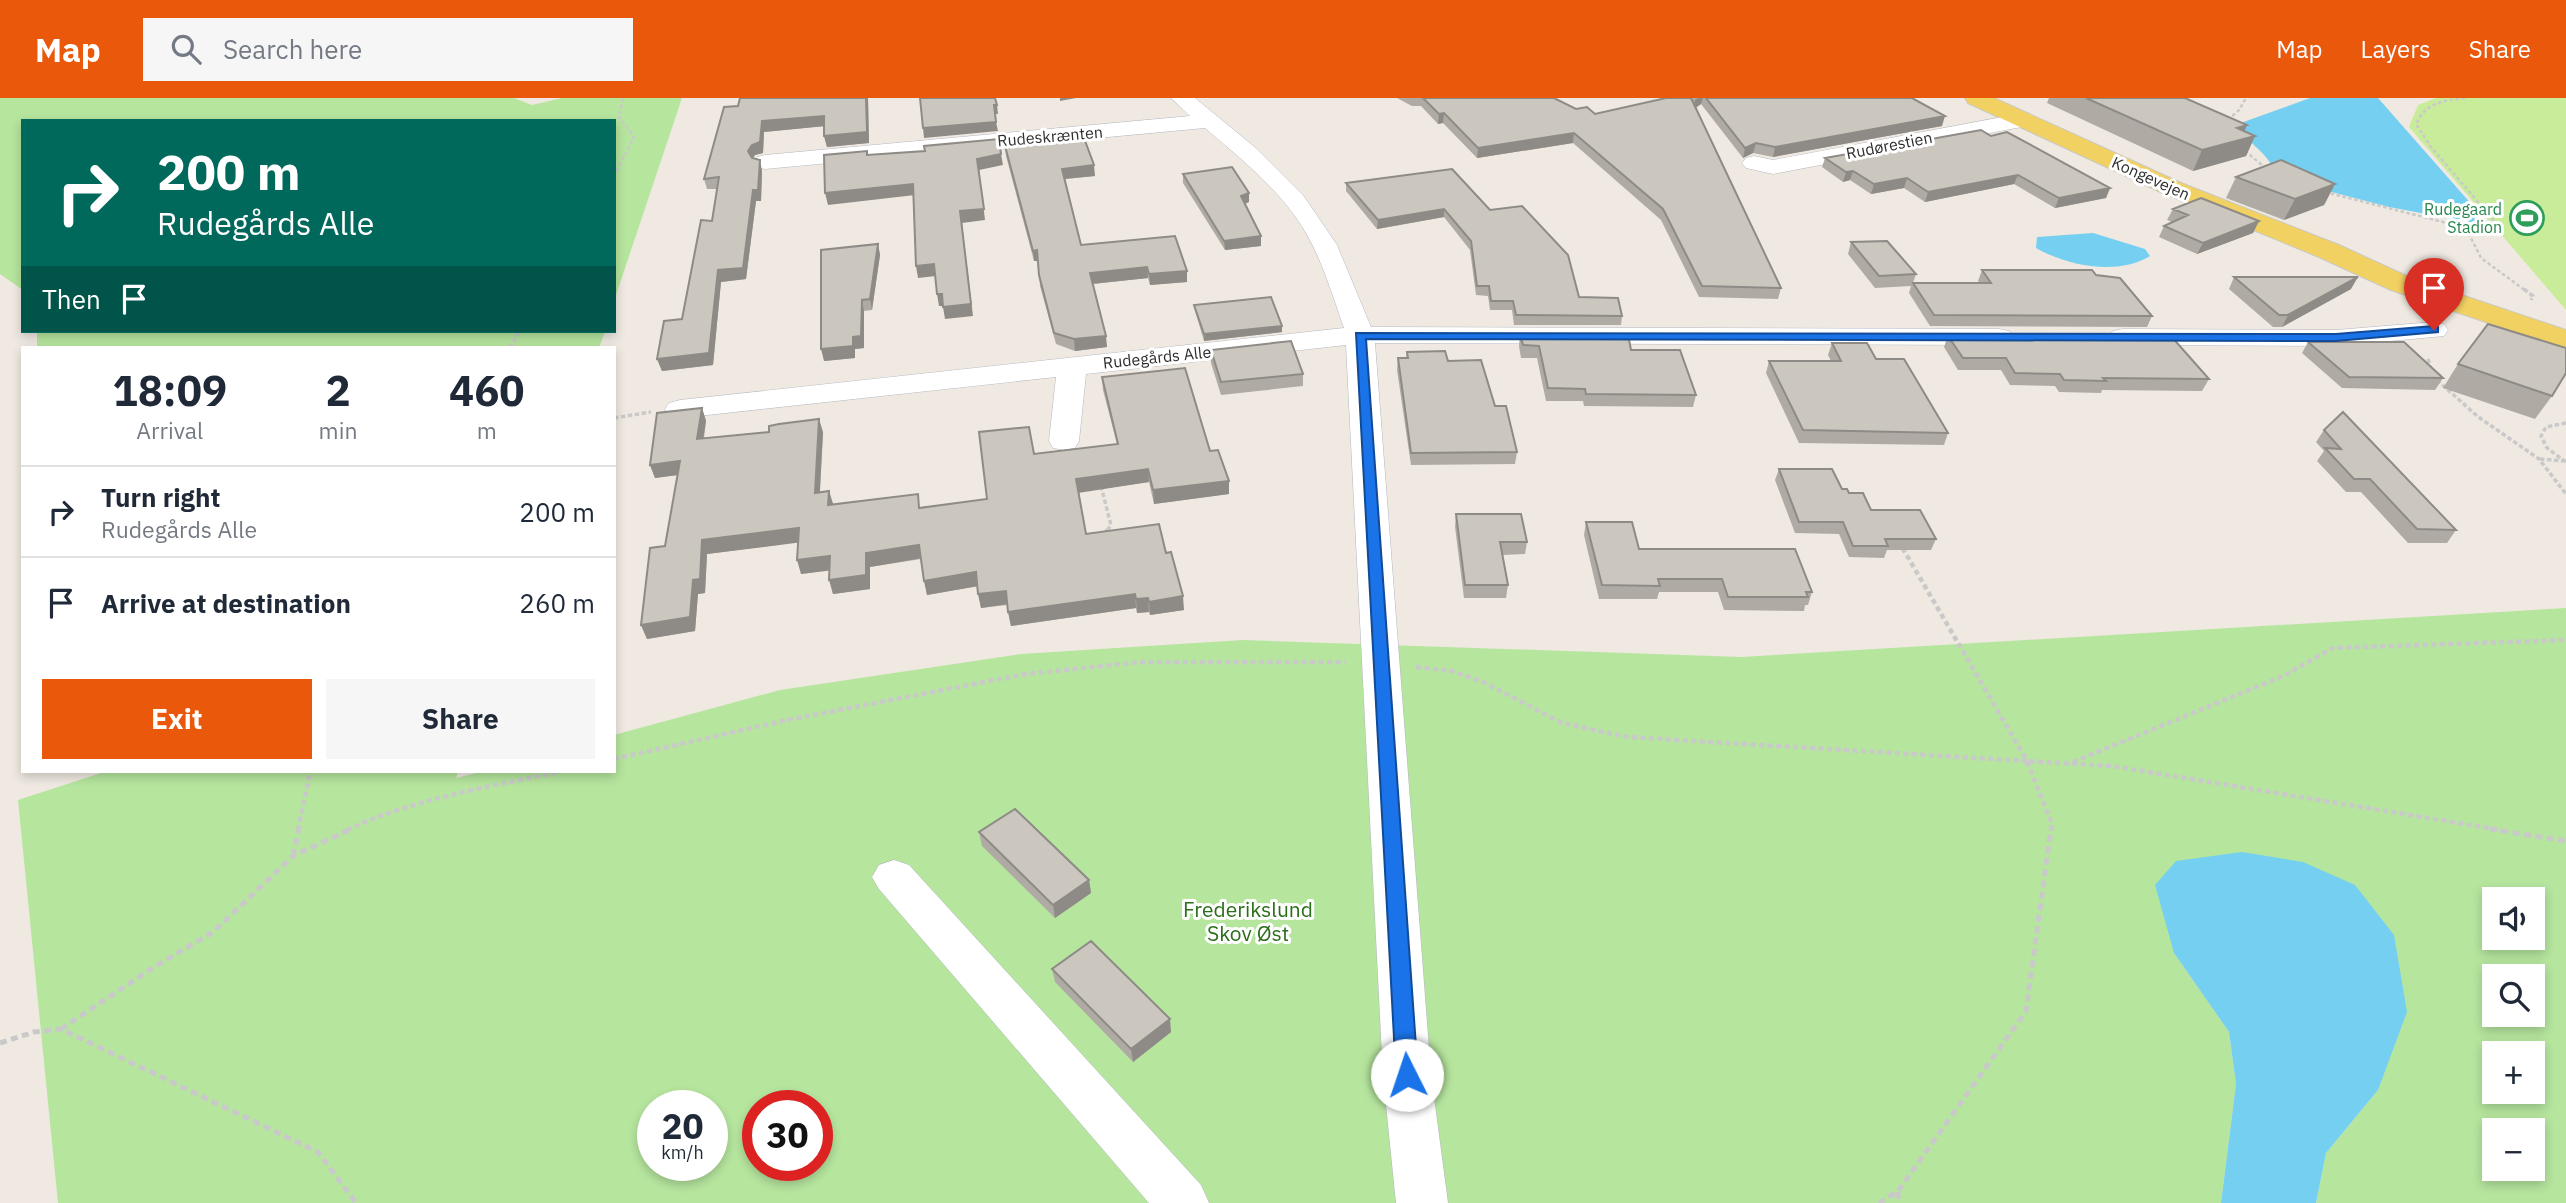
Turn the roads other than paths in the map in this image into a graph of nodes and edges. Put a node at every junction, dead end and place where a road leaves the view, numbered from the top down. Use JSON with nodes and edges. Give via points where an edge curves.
{"nodes":[{"id":1,"x":1182,"y":98,"type":"edge"},
{"id":2,"x":1976,"y":98,"type":"edge"},
{"id":3,"x":2024,"y":120,"type":"junction"},
{"id":4,"x":1209,"y":121,"type":"junction"},
{"id":5,"x":765,"y":162,"type":"dead end"},
{"id":6,"x":1754,"y":163,"type":"edge"},
{"id":7,"x":2329,"y":251,"type":"junction"},
{"id":8,"x":2566,"y":325,"type":"edge"},
{"id":9,"x":2434,"y":330,"type":"dead end"},
{"id":10,"x":1360,"y":335,"type":"junction"},
{"id":11,"x":2024,"y":337,"type":"edge"},
{"id":12,"x":2103,"y":337,"type":"edge"},
{"id":13,"x":2566,"y":340,"type":"edge"},
{"id":14,"x":1071,"y":366,"type":"junction"},
{"id":15,"x":680,"y":409,"type":"edge"},
{"id":16,"x":1064,"y":441,"type":"road end"},
{"id":17,"x":894,"y":877,"type":"dead end"},
{"id":18,"x":1183,"y":1203,"type":"edge"},
{"id":19,"x":1422,"y":1203,"type":"edge"}],
"edges":[{"from":1,"to":4,"type":"street"},
{"from":2,"to":3,"type":"main road","name":"Kongevejen"},
{"from":3,"to":6,"type":"street","name":"Rudørestien","via":[[1773,167]]},
{"from":3,"to":7,"type":"main road","name":"Kongevejen","via":[[2172,188]]},
{"from":4,"to":5,"type":"street","name":"Rudeskrænten"},
{"from":4,"to":10,"type":"street","via":[[1272,176],[1308,218],[1336,265]]},
{"from":7,"to":8,"type":"main road","name":"Kongevejen","via":[[2405,271]]},
{"from":7,"to":13,"type":"main road","name":"Kongevejen","via":[[2401,284]]},
{"from":9,"to":12,"type":"street","via":[[2336,338]]},
{"from":10,"to":11,"type":"street","name":"Rudegårds Alle"},
{"from":10,"to":14,"type":"street","name":"Rudegårds Alle"},
{"from":10,"to":19,"type":"street","via":[[1407,1075]]},
{"from":14,"to":15,"type":"street","name":"Rudegårds Alle"},
{"from":14,"to":16,"type":"lane"},
{"from":17,"to":18,"type":"street"}]}
